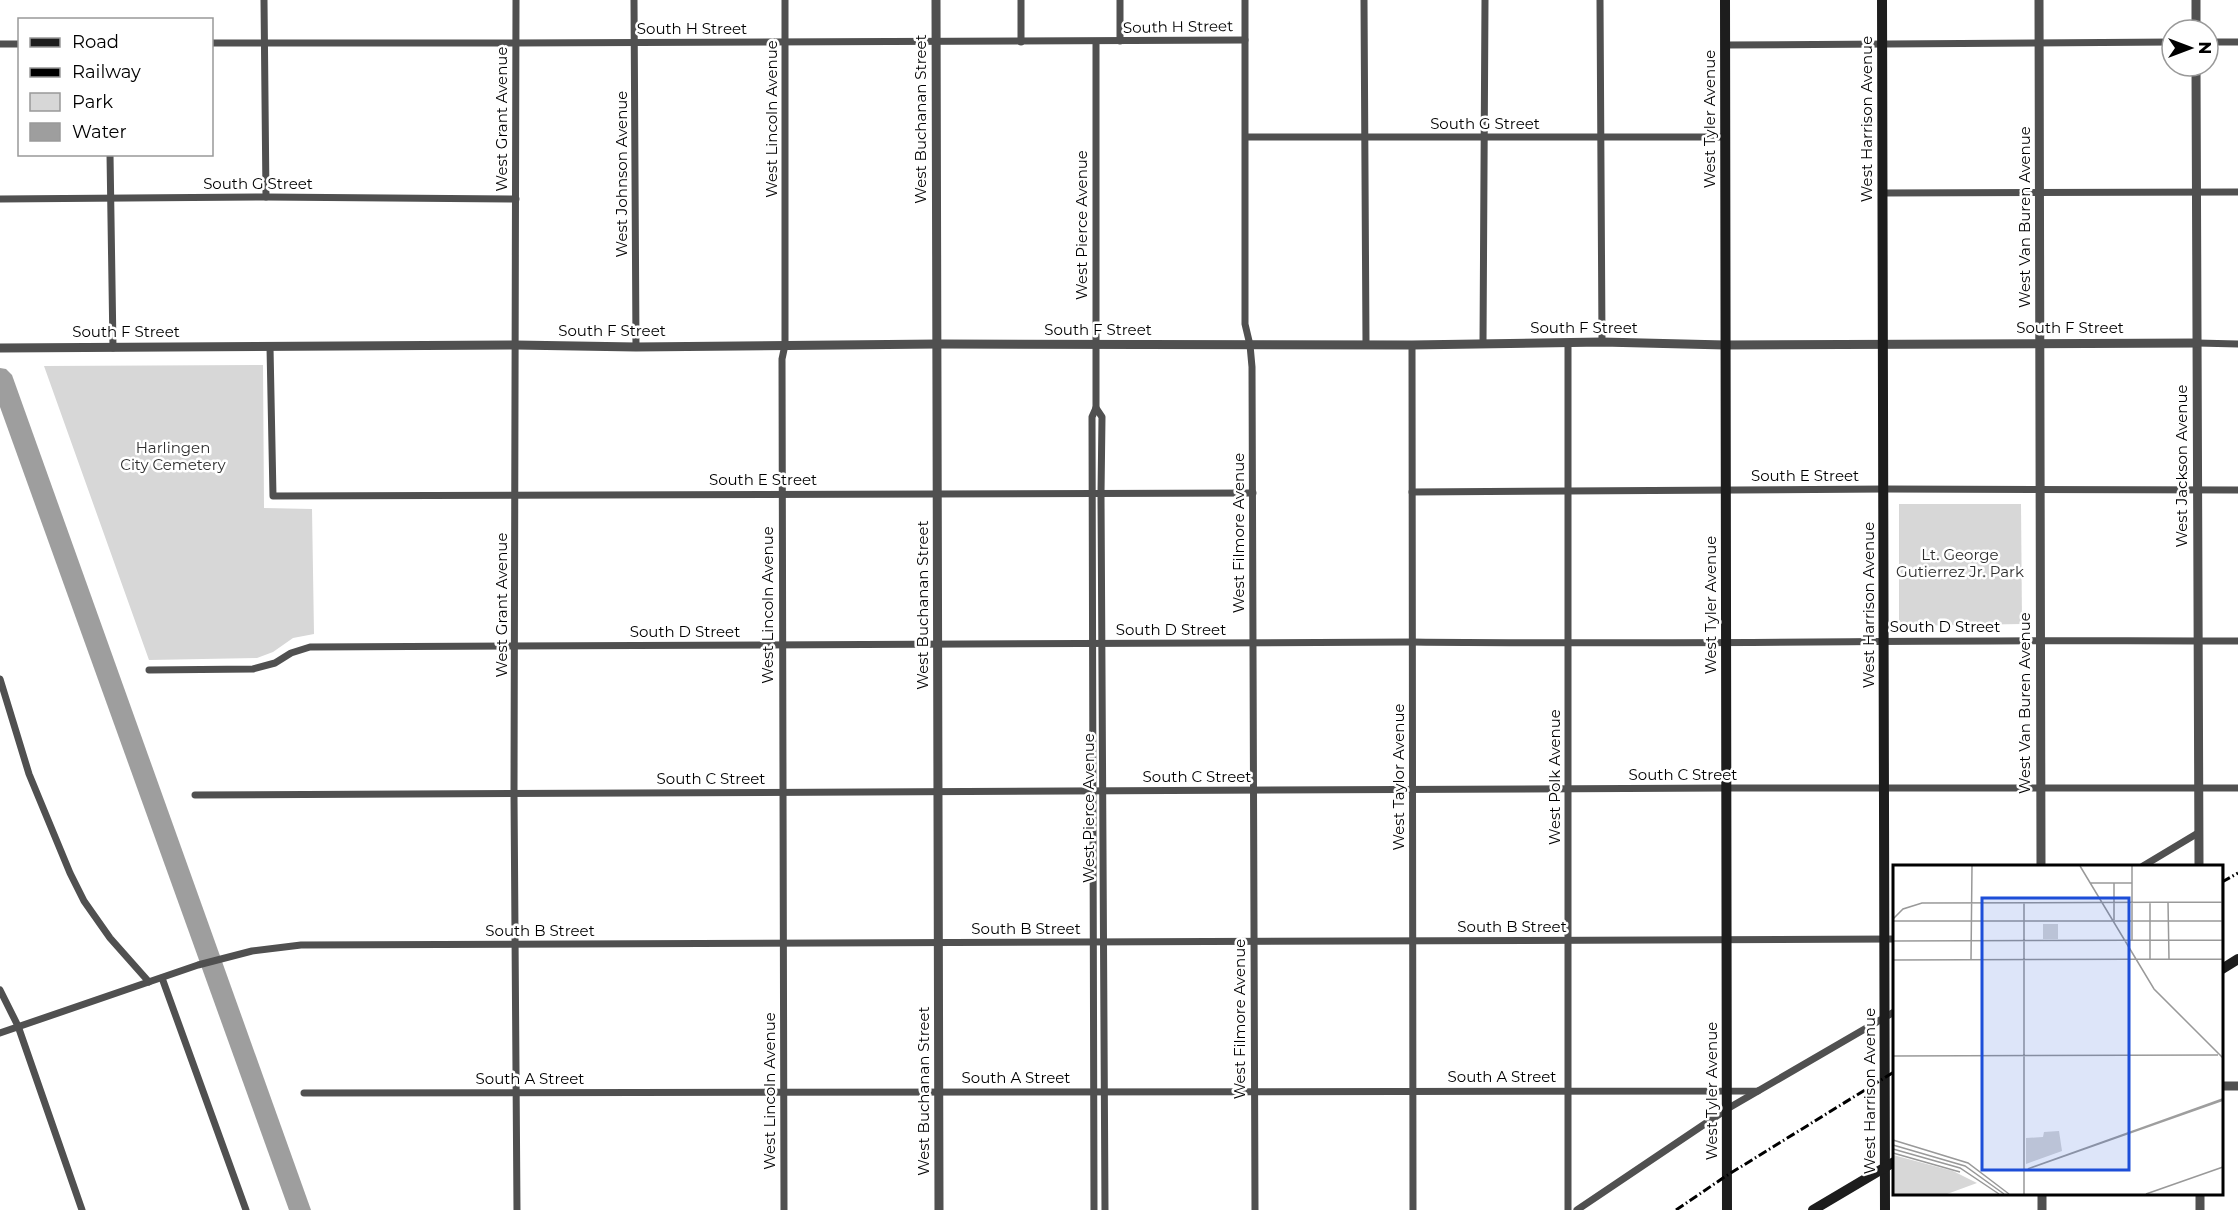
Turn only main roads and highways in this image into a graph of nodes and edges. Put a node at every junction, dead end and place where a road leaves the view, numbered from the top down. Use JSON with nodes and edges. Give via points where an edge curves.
{"nodes":[{"id":1,"x":1725,"y":0,"type":"edge"},
{"id":2,"x":1882,"y":0,"type":"edge"},
{"id":3,"x":1889,"y":939,"type":"edge"},
{"id":4,"x":2238,"y":959,"type":"edge"},
{"id":5,"x":2223,"y":968,"type":"edge"},
{"id":6,"x":1890,"y":1165,"type":"edge"},
{"id":7,"x":1727,"y":1210,"type":"edge"},
{"id":8,"x":1813,"y":1210,"type":"edge"},
{"id":9,"x":1885,"y":1210,"type":"edge"}],
"edges":[{"from":1,"to":7,"type":"main road","name":"West Tyler Avenue"},
{"from":2,"to":3,"type":"main road","name":"West Harrison Avenue","via":[[1884,788]]},
{"from":3,"to":6,"type":"main road","name":"West Harrison Avenue","via":[[1884,1018]]},
{"from":4,"to":5,"type":"main road"},
{"from":6,"to":8,"type":"main road"},
{"from":6,"to":9,"type":"main road","name":"West Harrison Avenue"}]}
